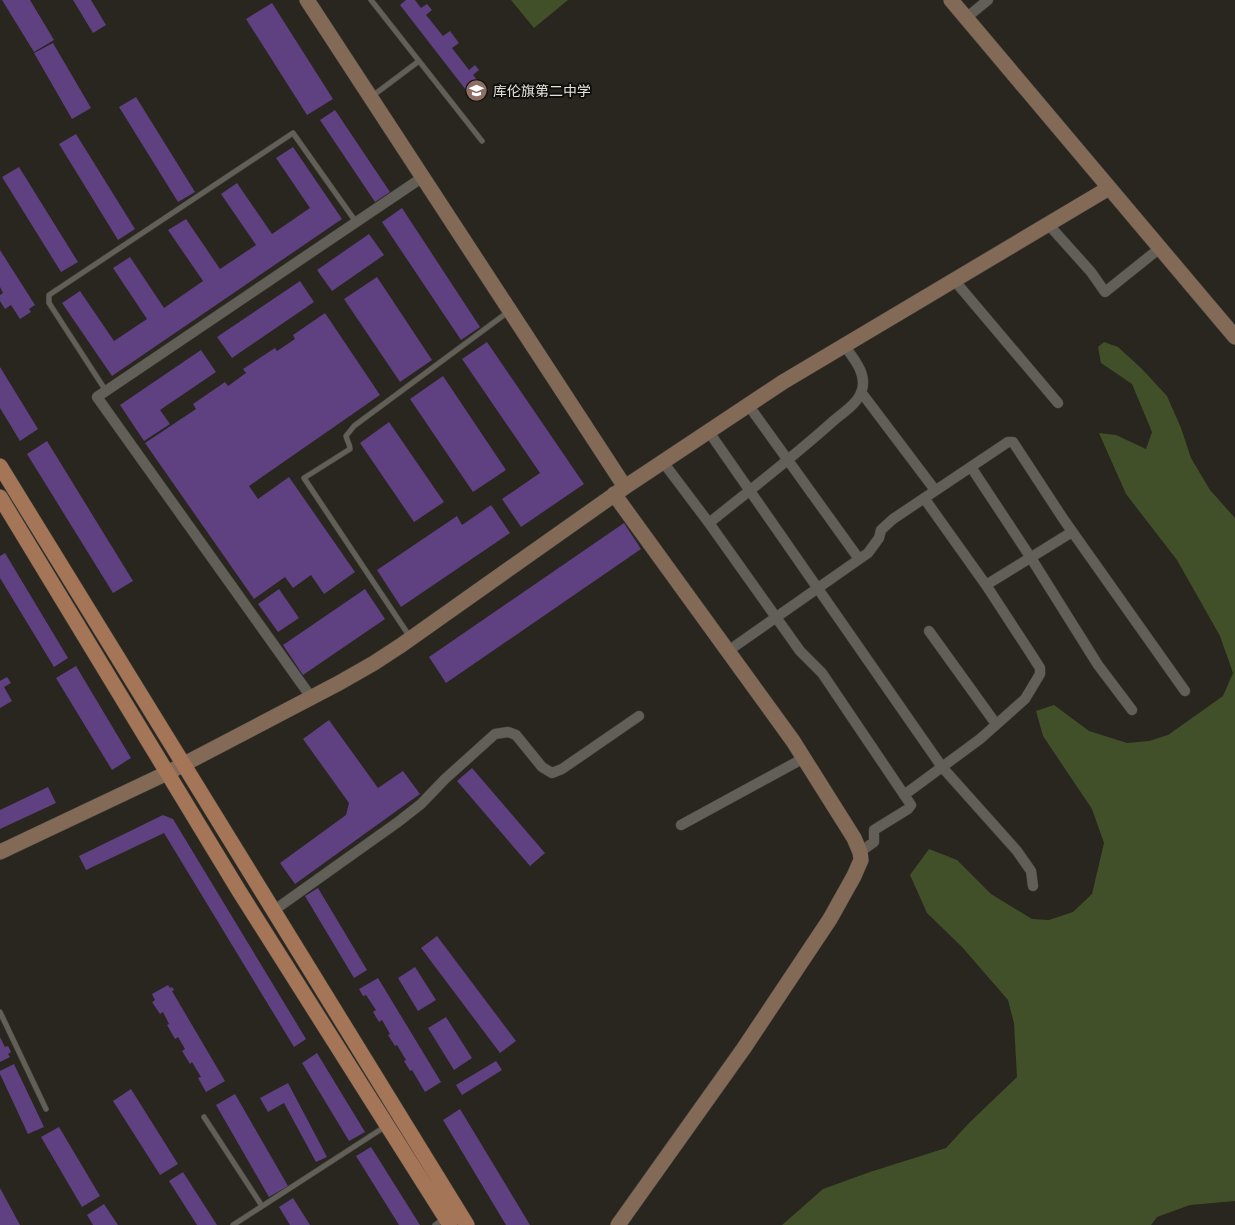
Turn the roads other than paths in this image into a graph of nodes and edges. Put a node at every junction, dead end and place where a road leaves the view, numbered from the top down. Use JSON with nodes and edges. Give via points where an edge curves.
{"nodes":[{"id":1,"x":307,"y":0,"type":"edge"},
{"id":2,"x":371,"y":0,"type":"edge"},
{"id":3,"x":951,"y":0,"type":"edge"},
{"id":4,"x":988,"y":0,"type":"edge"},
{"id":5,"x":966,"y":18,"type":"junction"},
{"id":6,"x":419,"y":61,"type":"junction"},
{"id":7,"x":371,"y":98,"type":"junction"},
{"id":8,"x":482,"y":141,"type":"dead end"},
{"id":9,"x":423,"y":177,"type":"junction"},
{"id":10,"x":1109,"y":188,"type":"junction"},
{"id":11,"x":356,"y":222,"type":"junction"},
{"id":12,"x":1048,"y":224,"type":"junction"},
{"id":13,"x":1160,"y":248,"type":"junction"},
{"id":14,"x":954,"y":280,"type":"junction"},
{"id":15,"x":511,"y":311,"type":"junction"},
{"id":16,"x":1235,"y":337,"type":"edge"},
{"id":17,"x":844,"y":346,"type":"junction"},
{"id":18,"x":106,"y":391,"type":"junction"},
{"id":19,"x":861,"y":392,"type":"junction"},
{"id":20,"x":1058,"y":403,"type":"dead end"},
{"id":21,"x":749,"y":406,"type":"junction"},
{"id":22,"x":710,"y":432,"type":"junction"},
{"id":23,"x":788,"y":460,"type":"junction"},
{"id":24,"x":663,"y":462,"type":"junction"},
{"id":25,"x":0,"y":466,"type":"edge"},
{"id":26,"x":970,"y":467,"type":"junction"},
{"id":27,"x":620,"y":490,"type":"junction"},
{"id":28,"x":750,"y":490,"type":"junction"},
{"id":29,"x":935,"y":490,"type":"junction"},
{"id":30,"x":0,"y":497,"type":"edge"},
{"id":31,"x":924,"y":498,"type":"junction"},
{"id":32,"x":709,"y":522,"type":"junction"},
{"id":33,"x":1072,"y":532,"type":"junction"},
{"id":34,"x":1031,"y":558,"type":"junction"},
{"id":35,"x":859,"y":559,"type":"junction"},
{"id":36,"x":986,"y":585,"type":"junction"},
{"id":37,"x":818,"y":588,"type":"junction"},
{"id":38,"x":776,"y":617,"type":"junction"},
{"id":39,"x":929,"y":631,"type":"dead end"},
{"id":40,"x":411,"y":638,"type":"junction"},
{"id":41,"x":728,"y":650,"type":"junction"},
{"id":42,"x":1185,"y":691,"type":"dead end"},
{"id":43,"x":311,"y":698,"type":"junction"},
{"id":44,"x":1132,"y":710,"type":"dead end"},
{"id":45,"x":639,"y":716,"type":"dead end"},
{"id":46,"x":996,"y":724,"type":"junction"},
{"id":47,"x":804,"y":758,"type":"junction"},
{"id":48,"x":183,"y":765,"type":"junction"},
{"id":49,"x":942,"y":767,"type":"junction"},
{"id":50,"x":167,"y":773,"type":"junction"},
{"id":51,"x":904,"y":794,"type":"junction"},
{"id":52,"x":681,"y":826,"type":"dead end"},
{"id":53,"x":0,"y":852,"type":"edge"},
{"id":54,"x":860,"y":852,"type":"junction"},
{"id":55,"x":1033,"y":886,"type":"dead end"},
{"id":56,"x":272,"y":911,"type":"junction"},
{"id":57,"x":0,"y":1012,"type":"edge"},
{"id":58,"x":46,"y":1109,"type":"dead end"},
{"id":59,"x":204,"y":1117,"type":"dead end"},
{"id":60,"x":387,"y":1126,"type":"junction"},
{"id":61,"x":262,"y":1206,"type":"junction"},
{"id":62,"x":443,"y":1223,"type":"edge"},
{"id":63,"x":233,"y":1225,"type":"edge"},
{"id":64,"x":466,"y":1225,"type":"edge"},
{"id":65,"x":618,"y":1225,"type":"edge"}],
"edges":[{"from":1,"to":7,"type":"street"},
{"from":2,"to":6,"type":"lane"},
{"from":3,"to":5,"type":"street"},
{"from":4,"to":5,"type":"street"},
{"from":5,"to":10,"type":"street"},
{"from":6,"to":7,"type":"lane"},
{"from":6,"to":8,"type":"lane"},
{"from":7,"to":9,"type":"street"},
{"from":9,"to":11,"type":"street"},
{"from":9,"to":15,"type":"street"},
{"from":10,"to":12,"type":"street"},
{"from":10,"to":13,"type":"street"},
{"from":11,"to":18,"type":"street"},
{"from":11,"to":18,"type":"lane","via":[[293,133],[49,295],[49,303]]},
{"from":12,"to":13,"type":"street","via":[[1105,292]]},
{"from":12,"to":14,"type":"street"},
{"from":13,"to":16,"type":"street"},
{"from":14,"to":17,"type":"street"},
{"from":14,"to":20,"type":"street"},
{"from":15,"to":27,"type":"street"},
{"from":15,"to":40,"type":"lane","via":[[354,426],[346,436],[350,450],[304,478]]},
{"from":17,"to":19,"type":"street","via":[[862,375]]},
{"from":17,"to":21,"type":"street"},
{"from":18,"to":43,"type":"street","via":[[97,397]]},
{"from":19,"to":23,"type":"street","via":[[857,401]]},
{"from":19,"to":29,"type":"street"},
{"from":21,"to":22,"type":"street"},
{"from":21,"to":23,"type":"street"},
{"from":22,"to":24,"type":"street"},
{"from":22,"to":28,"type":"street"},
{"from":23,"to":28,"type":"street"},
{"from":23,"to":35,"type":"street"},
{"from":24,"to":27,"type":"street"},
{"from":24,"to":32,"type":"street"},
{"from":25,"to":48,"type":"main road"},
{"from":26,"to":29,"type":"street"},
{"from":26,"to":33,"type":"street","via":[[1012,442]]},
{"from":26,"to":34,"type":"street"},
{"from":27,"to":40,"type":"street"},
{"from":27,"to":41,"type":"street"},
{"from":28,"to":32,"type":"street"},
{"from":28,"to":37,"type":"street"},
{"from":29,"to":31,"type":"street"},
{"from":30,"to":50,"type":"main road"},
{"from":31,"to":35,"type":"street","via":[[892,519],[881,530],[868,553]]},
{"from":31,"to":36,"type":"street"},
{"from":32,"to":38,"type":"street"},
{"from":33,"to":34,"type":"street"},
{"from":33,"to":42,"type":"street"},
{"from":34,"to":36,"type":"street"},
{"from":34,"to":44,"type":"street","via":[[1098,665]]},
{"from":35,"to":37,"type":"street"},
{"from":36,"to":46,"type":"street","via":[[1040,668],[1040,674],[1025,699]]},
{"from":37,"to":38,"type":"street"},
{"from":37,"to":49,"type":"street"},
{"from":38,"to":41,"type":"street"},
{"from":38,"to":51,"type":"street","via":[[800,651],[822,673]]},
{"from":39,"to":46,"type":"street"},
{"from":40,"to":43,"type":"street"},
{"from":41,"to":47,"type":"street"},
{"from":43,"to":48,"type":"street"},
{"from":45,"to":56,"type":"street","via":[[562,770],[552,773],[542,767],[516,735],[508,732],[495,734],[421,804]]},
{"from":46,"to":49,"type":"street"},
{"from":47,"to":52,"type":"street"},
{"from":47,"to":54,"type":"street"},
{"from":48,"to":50,"type":"street"},
{"from":48,"to":56,"type":"main road"},
{"from":49,"to":51,"type":"street"},
{"from":49,"to":55,"type":"street","via":[[1017,851],[1031,871]]},
{"from":50,"to":53,"type":"street"},
{"from":50,"to":60,"type":"main road"},
{"from":51,"to":54,"type":"street","via":[[911,805],[908,809],[874,830],[874,842]]},
{"from":54,"to":65,"type":"street","via":[[861,860],[854,876],[830,919],[744,1048]]},
{"from":56,"to":64,"type":"main road"},
{"from":57,"to":58,"type":"lane"},
{"from":59,"to":61,"type":"lane"},
{"from":60,"to":61,"type":"lane"},
{"from":60,"to":62,"type":"main road"},
{"from":61,"to":63,"type":"lane"}]}
